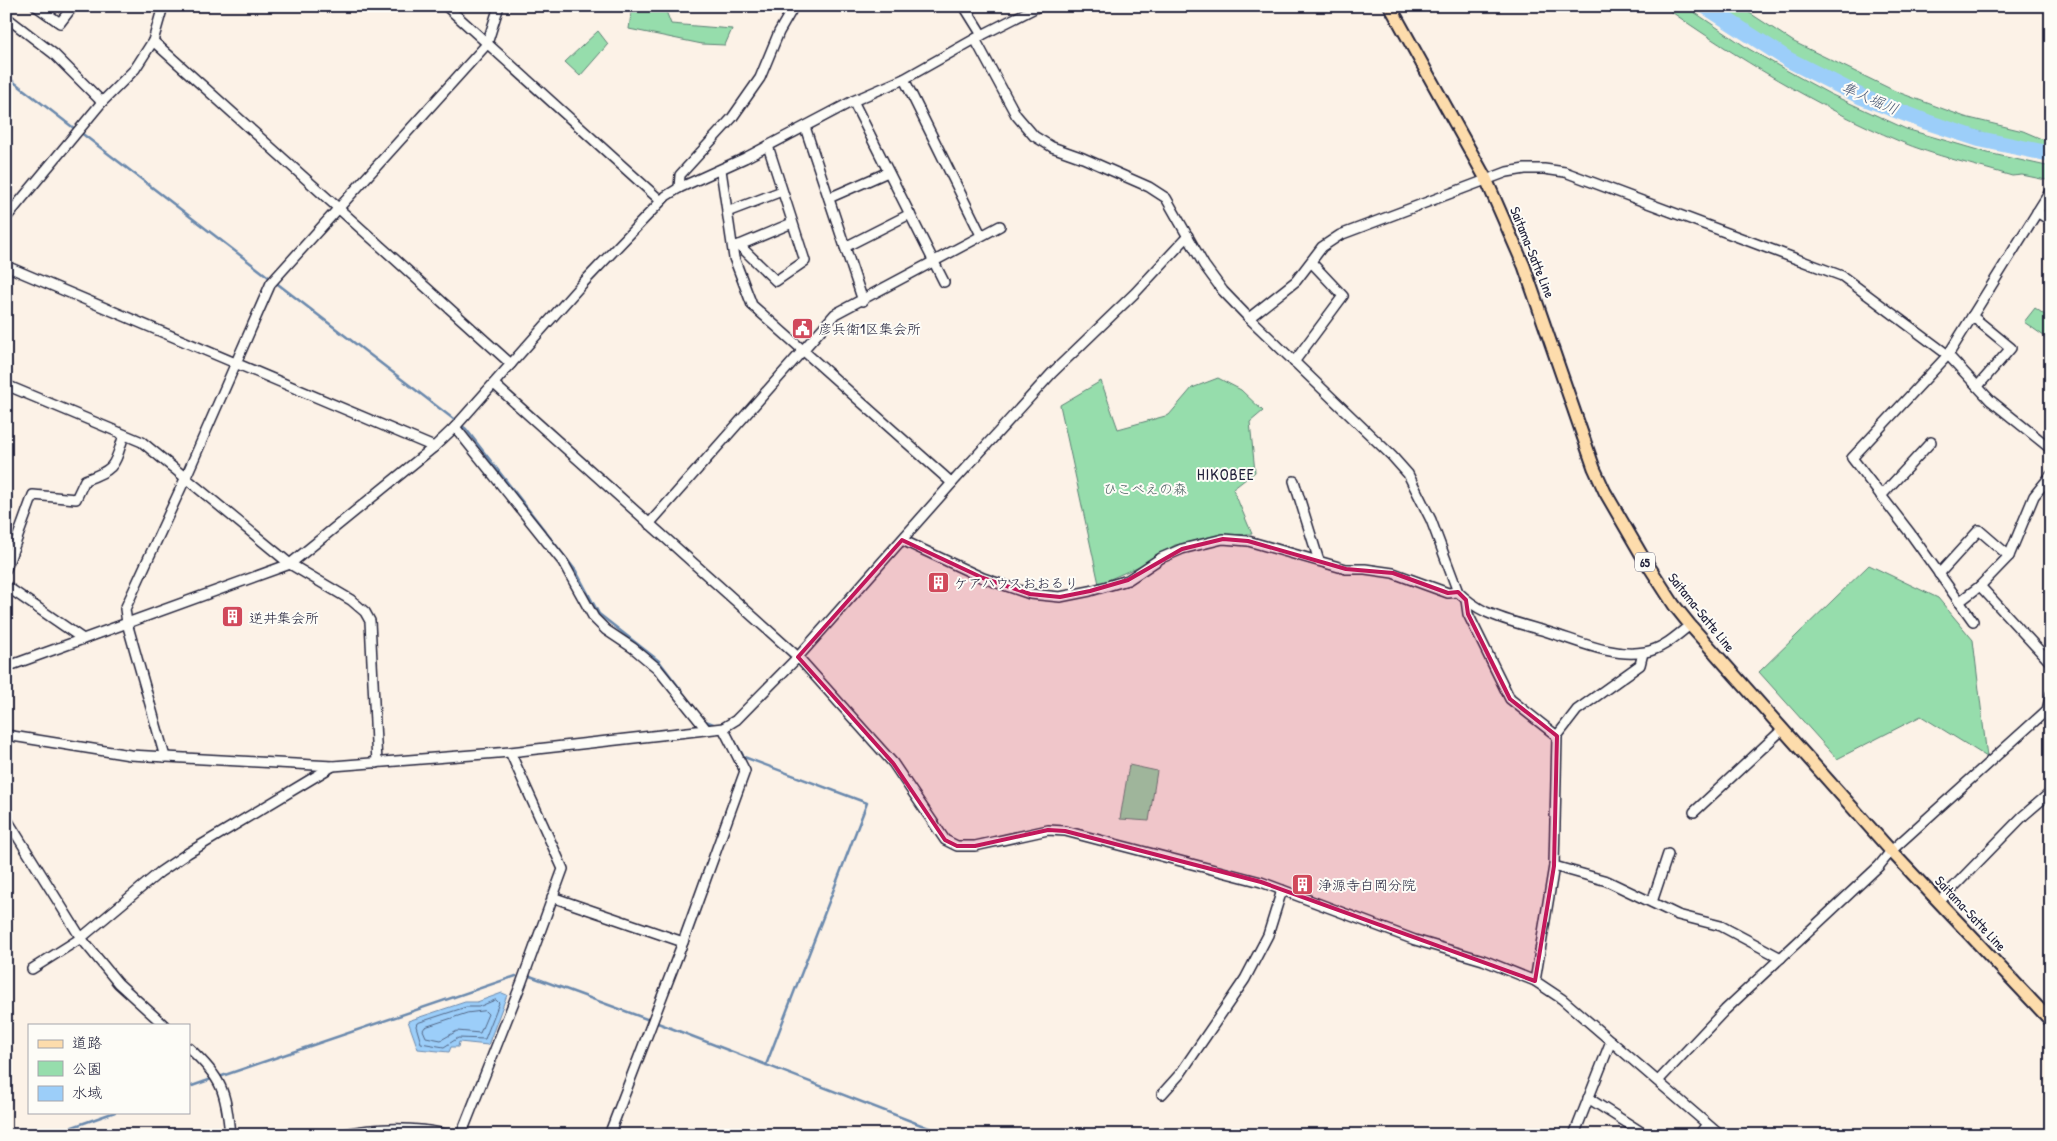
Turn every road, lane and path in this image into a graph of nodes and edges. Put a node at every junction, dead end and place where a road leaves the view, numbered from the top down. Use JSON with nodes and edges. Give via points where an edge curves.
{"nodes":[{"id":1,"x":36,"y":6,"type":"edge"},
{"id":2,"x":73,"y":6,"type":"edge"},
{"id":3,"x":163,"y":6,"type":"edge"},
{"id":4,"x":446,"y":6,"type":"edge"},
{"id":5,"x":499,"y":6,"type":"edge"},
{"id":6,"x":794,"y":6,"type":"edge"},
{"id":7,"x":964,"y":6,"type":"edge"},
{"id":8,"x":1039,"y":6,"type":"edge"},
{"id":9,"x":1390,"y":6,"type":"edge"},
{"id":10,"x":6,"y":18,"type":"edge"},
{"id":11,"x":978,"y":37,"type":"junction"},
{"id":12,"x":153,"y":41,"type":"junction"},
{"id":13,"x":487,"y":44,"type":"junction"},
{"id":14,"x":904,"y":79,"type":"junction"},
{"id":15,"x":853,"y":101,"type":"junction"},
{"id":16,"x":102,"y":102,"type":"junction"},
{"id":17,"x":805,"y":127,"type":"junction"},
{"id":18,"x":768,"y":146,"type":"junction"},
{"id":19,"x":721,"y":170,"type":"junction"},
{"id":20,"x":888,"y":172,"type":"junction"},
{"id":21,"x":1486,"y":179,"type":"junction"},
{"id":22,"x":679,"y":188,"type":"junction"},
{"id":23,"x":2051,"y":190,"type":"edge"},
{"id":24,"x":782,"y":191,"type":"junction"},
{"id":25,"x":829,"y":198,"type":"junction"},
{"id":26,"x":661,"y":201,"type":"junction"},
{"id":27,"x":339,"y":209,"type":"junction"},
{"id":28,"x":727,"y":212,"type":"junction"},
{"id":29,"x":2038,"y":212,"type":"junction"},
{"id":30,"x":910,"y":214,"type":"junction"},
{"id":31,"x":6,"y":218,"type":"edge"},
{"id":32,"x":2051,"y":221,"type":"edge"},
{"id":33,"x":792,"y":223,"type":"junction"},
{"id":34,"x":1000,"y":226,"type":"dead end"},
{"id":35,"x":982,"y":235,"type":"junction"},
{"id":36,"x":1188,"y":236,"type":"junction"},
{"id":37,"x":736,"y":246,"type":"junction"},
{"id":38,"x":845,"y":247,"type":"junction"},
{"id":39,"x":934,"y":262,"type":"junction"},
{"id":40,"x":1310,"y":262,"type":"junction"},
{"id":41,"x":6,"y":266,"type":"edge"},
{"id":42,"x":944,"y":282,"type":"dead end"},
{"id":43,"x":863,"y":301,"type":"junction"},
{"id":44,"x":1972,"y":316,"type":"junction"},
{"id":45,"x":1248,"y":318,"type":"junction"},
{"id":46,"x":802,"y":351,"type":"junction"},
{"id":47,"x":1948,"y":355,"type":"junction"},
{"id":48,"x":1294,"y":362,"type":"junction"},
{"id":49,"x":235,"y":364,"type":"junction"},
{"id":50,"x":511,"y":364,"type":"junction"},
{"id":51,"x":494,"y":384,"type":"junction"},
{"id":52,"x":6,"y":385,"type":"edge"},
{"id":53,"x":1978,"y":386,"type":"junction"},
{"id":54,"x":455,"y":427,"type":"junction"},
{"id":55,"x":124,"y":434,"type":"junction"},
{"id":56,"x":1931,"y":442,"type":"dead end"},
{"id":57,"x":434,"y":447,"type":"junction"},
{"id":58,"x":2051,"y":449,"type":"edge"},
{"id":59,"x":2051,"y":475,"type":"edge"},
{"id":60,"x":185,"y":479,"type":"junction"},
{"id":61,"x":1294,"y":481,"type":"dead end"},
{"id":62,"x":952,"y":483,"type":"junction"},
{"id":63,"x":1881,"y":496,"type":"junction"},
{"id":64,"x":649,"y":524,"type":"junction"},
{"id":65,"x":902,"y":540,"type":"junction"},
{"id":66,"x":2008,"y":556,"type":"junction"},
{"id":67,"x":1319,"y":561,"type":"junction"},
{"id":68,"x":290,"y":564,"type":"junction"},
{"id":69,"x":6,"y":569,"type":"edge"},
{"id":70,"x":1939,"y":574,"type":"junction"},
{"id":71,"x":6,"y":586,"type":"edge"},
{"id":72,"x":1980,"y":586,"type":"junction"},
{"id":73,"x":1458,"y":592,"type":"junction"},
{"id":74,"x":1466,"y":600,"type":"junction"},
{"id":75,"x":1959,"y":602,"type":"junction"},
{"id":76,"x":1973,"y":621,"type":"dead end"},
{"id":77,"x":127,"y":623,"type":"junction"},
{"id":78,"x":1690,"y":625,"type":"junction"},
{"id":79,"x":83,"y":639,"type":"junction"},
{"id":80,"x":1643,"y":653,"type":"junction"},
{"id":81,"x":798,"y":657,"type":"junction"},
{"id":82,"x":2051,"y":664,"type":"edge"},
{"id":83,"x":6,"y":667,"type":"edge"},
{"id":84,"x":2051,"y":694,"type":"edge"},
{"id":85,"x":2049,"y":711,"type":"edge"},
{"id":86,"x":723,"y":728,"type":"junction"},
{"id":87,"x":706,"y":729,"type":"junction"},
{"id":88,"x":1783,"y":729,"type":"junction"},
{"id":89,"x":6,"y":735,"type":"edge"},
{"id":90,"x":1557,"y":736,"type":"junction"},
{"id":91,"x":510,"y":752,"type":"junction"},
{"id":92,"x":166,"y":757,"type":"junction"},
{"id":93,"x":377,"y":763,"type":"junction"},
{"id":94,"x":333,"y":766,"type":"junction"},
{"id":95,"x":2051,"y":792,"type":"edge"},
{"id":96,"x":1694,"y":812,"type":"dead end"},
{"id":97,"x":6,"y":818,"type":"edge"},
{"id":98,"x":1891,"y":851,"type":"junction"},
{"id":99,"x":1668,"y":854,"type":"dead end"},
{"id":100,"x":1554,"y":866,"type":"junction"},
{"id":101,"x":1282,"y":890,"type":"junction"},
{"id":102,"x":552,"y":897,"type":"junction"},
{"id":103,"x":1940,"y":901,"type":"junction"},
{"id":104,"x":1652,"y":902,"type":"junction"},
{"id":105,"x":81,"y":938,"type":"junction"},
{"id":106,"x":682,"y":942,"type":"junction"},
{"id":107,"x":1781,"y":958,"type":"junction"},
{"id":108,"x":32,"y":969,"type":"dead end"},
{"id":109,"x":1535,"y":981,"type":"junction"},
{"id":110,"x":2051,"y":1021,"type":"edge"},
{"id":111,"x":163,"y":1024,"type":"edge"},
{"id":112,"x":1611,"y":1041,"type":"junction"},
{"id":113,"x":190,"y":1049,"type":"edge"},
{"id":114,"x":1658,"y":1081,"type":"junction"},
{"id":115,"x":1162,"y":1094,"type":"dead end"},
{"id":116,"x":1588,"y":1098,"type":"junction"},
{"id":117,"x":1707,"y":1124,"type":"junction"},
{"id":118,"x":230,"y":1135,"type":"edge"},
{"id":119,"x":339,"y":1135,"type":"edge"},
{"id":120,"x":450,"y":1135,"type":"edge"},
{"id":121,"x":461,"y":1135,"type":"edge"},
{"id":122,"x":609,"y":1135,"type":"edge"},
{"id":123,"x":1574,"y":1135,"type":"edge"},
{"id":124,"x":1646,"y":1135,"type":"edge"},
{"id":125,"x":1699,"y":1135,"type":"edge"},
{"id":126,"x":1720,"y":1135,"type":"edge"}],
"edges":[{"from":1,"to":2,"type":"street","via":[[60,23]]},
{"from":3,"to":12,"type":"street"},
{"from":4,"to":13,"type":"street"},
{"from":5,"to":13,"type":"street"},
{"from":6,"to":22,"type":"street","via":[[760,78],[732,118],[680,175]]},
{"from":7,"to":11,"type":"street"},
{"from":8,"to":11,"type":"street"},
{"from":9,"to":21,"type":"main road","name":"Saitama-Satte Line","number":"65"},
{"from":10,"to":16,"type":"street","via":[[54,54]]},
{"from":11,"to":14,"type":"street"},
{"from":11,"to":36,"type":"street","via":[[1016,115],[1034,136],[1052,147],[1149,187],[1166,198]]},
{"from":12,"to":16,"type":"street","via":[[135,69]]},
{"from":12,"to":27,"type":"street"},
{"from":13,"to":26,"type":"street"},
{"from":13,"to":27,"type":"street"},
{"from":14,"to":15,"type":"street"},
{"from":14,"to":35,"type":"street"},
{"from":15,"to":17,"type":"street"},
{"from":15,"to":20,"type":"street"},
{"from":16,"to":31,"type":"street"},
{"from":17,"to":18,"type":"street"},
{"from":17,"to":25,"type":"street"},
{"from":18,"to":19,"type":"street"},
{"from":18,"to":24,"type":"street"},
{"from":19,"to":22,"type":"street"},
{"from":19,"to":28,"type":"street"},
{"from":20,"to":25,"type":"street"},
{"from":20,"to":30,"type":"street"},
{"from":21,"to":40,"type":"street","via":[[1340,235],[1322,247]]},
{"from":21,"to":47,"type":"street","via":[[1525,169],[1565,172],[1804,260],[1842,276]]},
{"from":21,"to":78,"type":"main road","name":"Saitama-Satte Line","number":"65","via":[[1524,266],[1598,476],[1654,574]]},
{"from":22,"to":26,"type":"street"},
{"from":23,"to":29,"type":"street"},
{"from":24,"to":28,"type":"street"},
{"from":24,"to":33,"type":"street"},
{"from":25,"to":38,"type":"street"},
{"from":26,"to":50,"type":"street"},
{"from":27,"to":49,"type":"street","via":[[271,283]]},
{"from":27,"to":50,"type":"street"},
{"from":28,"to":37,"type":"street"},
{"from":29,"to":32,"type":"street"},
{"from":29,"to":44,"type":"street"},
{"from":30,"to":38,"type":"street"},
{"from":30,"to":39,"type":"street"},
{"from":33,"to":37,"type":"street"},
{"from":33,"to":37,"type":"street","via":[[805,261],[776,281]]},
{"from":34,"to":35,"type":"street"},
{"from":35,"to":39,"type":"street"},
{"from":36,"to":45,"type":"street","via":[[1223,291]]},
{"from":36,"to":62,"type":"street","via":[[1135,293],[1052,373]]},
{"from":37,"to":46,"type":"street","via":[[734,258],[752,305]]},
{"from":38,"to":43,"type":"street"},
{"from":39,"to":42,"type":"street"},
{"from":39,"to":43,"type":"street"},
{"from":40,"to":45,"type":"street","via":[[1296,281]]},
{"from":40,"to":48,"type":"street","via":[[1343,296]]},
{"from":41,"to":49,"type":"street"},
{"from":43,"to":46,"type":"street","via":[[836,314]]},
{"from":44,"to":47,"type":"street"},
{"from":44,"to":53,"type":"street","via":[[2011,348]]},
{"from":45,"to":48,"type":"street"},
{"from":46,"to":62,"type":"street"},
{"from":46,"to":64,"type":"street"},
{"from":47,"to":53,"type":"street"},
{"from":47,"to":63,"type":"street","via":[[1852,458]]},
{"from":48,"to":73,"type":"street","via":[[1408,474],[1431,520]]},
{"from":49,"to":57,"type":"street"},
{"from":49,"to":60,"type":"street"},
{"from":50,"to":51,"type":"street"},
{"from":51,"to":54,"type":"street"},
{"from":51,"to":64,"type":"street"},
{"from":52,"to":55,"type":"street"},
{"from":53,"to":58,"type":"street","via":[[1990,400]]},
{"from":54,"to":57,"type":"street"},
{"from":54,"to":87,"type":"street","via":[[563,562],[594,618],[657,668]]},
{"from":55,"to":60,"type":"street","via":[[142,442]]},
{"from":55,"to":69,"type":"street","via":[[111,468],[85,480],[76,499],[33,496]]},
{"from":56,"to":63,"type":"street"},
{"from":57,"to":68,"type":"street"},
{"from":59,"to":66,"type":"street","via":[[2034,496]]},
{"from":60,"to":68,"type":"street"},
{"from":60,"to":77,"type":"street","via":[[125,609]]},
{"from":61,"to":67,"type":"street"},
{"from":62,"to":65,"type":"street"},
{"from":63,"to":70,"type":"street"},
{"from":64,"to":81,"type":"street"},
{"from":65,"to":67,"type":"street","via":[[983,578],[1030,594],[1060,597],[1128,580],[1161,558],[1223,539],[1248,541]]},
{"from":65,"to":81,"type":"street"},
{"from":66,"to":70,"type":"street","via":[[1980,530]]},
{"from":66,"to":72,"type":"street"},
{"from":67,"to":73,"type":"street","via":[[1346,569],[1393,573],[1448,593]]},
{"from":68,"to":77,"type":"street"},
{"from":68,"to":93,"type":"street","via":[[351,600],[370,621]]},
{"from":70,"to":75,"type":"street"},
{"from":71,"to":79,"type":"street"},
{"from":72,"to":75,"type":"street"},
{"from":72,"to":82,"type":"street"},
{"from":73,"to":74,"type":"street"},
{"from":74,"to":80,"type":"street","via":[[1504,619],[1616,652]]},
{"from":74,"to":90,"type":"street","via":[[1468,614],[1510,699]]},
{"from":75,"to":76,"type":"street"},
{"from":77,"to":79,"type":"street"},
{"from":77,"to":92,"type":"street"},
{"from":78,"to":80,"type":"street","via":[[1663,646]]},
{"from":78,"to":88,"type":"main road","name":"Saitama-Satte Line","number":"65"},
{"from":79,"to":83,"type":"street"},
{"from":80,"to":90,"type":"street","via":[[1640,665],[1577,710]]},
{"from":81,"to":86,"type":"street","via":[[736,720]]},
{"from":81,"to":101,"type":"street","via":[[893,763],[945,840],[957,846],[975,846],[1048,830],[1066,831]]},
{"from":84,"to":85,"type":"street"},
{"from":85,"to":98,"type":"street"},
{"from":86,"to":87,"type":"street"},
{"from":86,"to":106,"type":"street","via":[[745,771]]},
{"from":87,"to":91,"type":"street"},
{"from":88,"to":96,"type":"street"},
{"from":88,"to":98,"type":"main road","name":"Saitama-Satte Line","number":"65"},
{"from":89,"to":92,"type":"street","via":[[107,752]]},
{"from":90,"to":100,"type":"street"},
{"from":91,"to":93,"type":"street"},
{"from":91,"to":102,"type":"street","via":[[563,868]]},
{"from":92,"to":94,"type":"street"},
{"from":93,"to":94,"type":"street"},
{"from":94,"to":105,"type":"street","via":[[174,862]]},
{"from":95,"to":103,"type":"street","via":[[2022,816]]},
{"from":97,"to":105,"type":"street"},
{"from":98,"to":103,"type":"main road","name":"Saitama-Satte Line","number":"65"},
{"from":98,"to":107,"type":"street"},
{"from":99,"to":104,"type":"street"},
{"from":100,"to":104,"type":"street","via":[[1607,881]]},
{"from":100,"to":109,"type":"street"},
{"from":101,"to":109,"type":"street"},
{"from":101,"to":115,"type":"street","via":[[1268,935],[1245,979],[1180,1074]]},
{"from":102,"to":106,"type":"street"},
{"from":102,"to":121,"type":"street"},
{"from":103,"to":110,"type":"main road","name":"Saitama-Satte Line","number":"65"},
{"from":104,"to":107,"type":"street","via":[[1678,915],[1721,926]]},
{"from":105,"to":108,"type":"street"},
{"from":105,"to":111,"type":"street","via":[[118,983]]},
{"from":106,"to":122,"type":"street"},
{"from":107,"to":114,"type":"street"},
{"from":109,"to":112,"type":"street","via":[[1562,999]]},
{"from":112,"to":114,"type":"street"},
{"from":112,"to":116,"type":"street"},
{"from":113,"to":118,"type":"street","via":[[217,1077],[227,1100]]},
{"from":114,"to":117,"type":"street"},
{"from":116,"to":123,"type":"street"},
{"from":116,"to":124,"type":"street"},
{"from":117,"to":125,"type":"street"},
{"from":117,"to":126,"type":"street"},
{"from":119,"to":120,"type":"street","via":[[383,1128],[414,1128]]}]}
